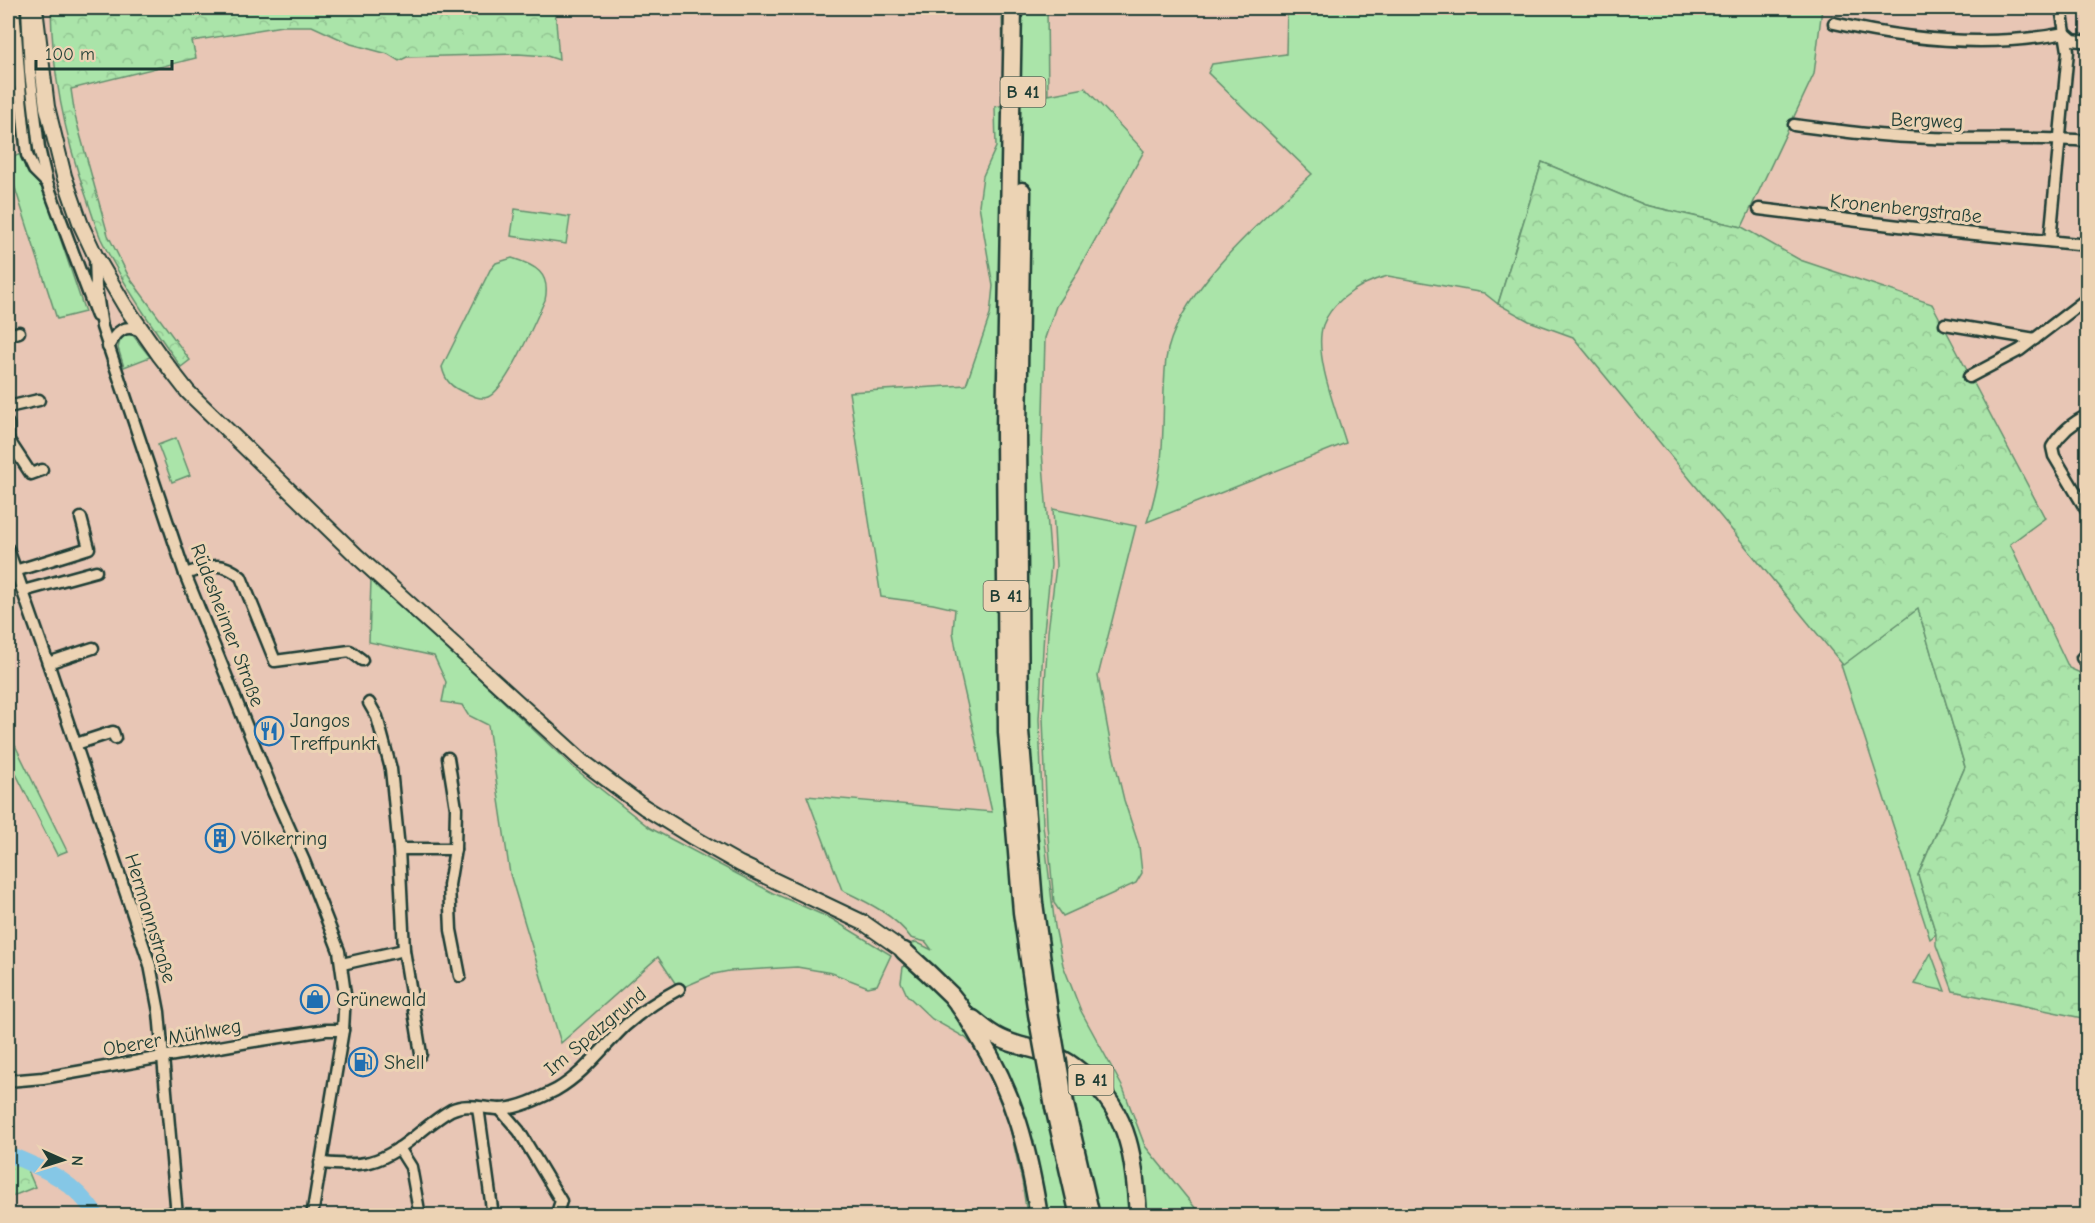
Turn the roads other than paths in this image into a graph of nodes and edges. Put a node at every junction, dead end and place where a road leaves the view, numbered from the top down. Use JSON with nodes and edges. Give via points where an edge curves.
{"nodes":[{"id":1,"x":14,"y":8,"type":"edge"},
{"id":2,"x":1013,"y":8,"type":"edge"},
{"id":3,"x":1025,"y":8,"type":"edge"},
{"id":4,"x":2061,"y":8,"type":"edge"},
{"id":5,"x":32,"y":9,"type":"edge"},
{"id":6,"x":1834,"y":23,"type":"dead end"},
{"id":7,"x":2064,"y":33,"type":"junction"},
{"id":8,"x":2088,"y":42,"type":"edge"},
{"id":9,"x":47,"y":107,"type":"junction"},
{"id":10,"x":1794,"y":125,"type":"dead end"},
{"id":11,"x":2060,"y":139,"type":"junction"},
{"id":12,"x":2088,"y":141,"type":"edge"},
{"id":13,"x":1016,"y":176,"type":"junction"},
{"id":14,"x":47,"y":183,"type":"junction"},
{"id":15,"x":1759,"y":209,"type":"dead end"},
{"id":16,"x":2050,"y":241,"type":"junction"},
{"id":17,"x":2088,"y":245,"type":"edge"},
{"id":18,"x":95,"y":255,"type":"junction"},
{"id":19,"x":2088,"y":298,"type":"edge"},
{"id":20,"x":1945,"y":324,"type":"dead end"},
{"id":21,"x":102,"y":327,"type":"junction"},
{"id":22,"x":19,"y":332,"type":"dead end"},
{"id":23,"x":142,"y":332,"type":"junction"},
{"id":24,"x":8,"y":335,"type":"edge"},
{"id":25,"x":2035,"y":339,"type":"junction"},
{"id":26,"x":108,"y":347,"type":"junction"},
{"id":27,"x":1969,"y":377,"type":"dead end"},
{"id":28,"x":39,"y":400,"type":"dead end"},
{"id":29,"x":8,"y":407,"type":"edge"},
{"id":30,"x":2088,"y":415,"type":"edge"},
{"id":31,"x":8,"y":424,"type":"edge"},
{"id":32,"x":8,"y":440,"type":"edge"},
{"id":33,"x":42,"y":470,"type":"dead end"},
{"id":34,"x":2088,"y":513,"type":"edge"},
{"id":35,"x":81,"y":518,"type":"dead end"},
{"id":36,"x":8,"y":549,"type":"edge"},
{"id":37,"x":15,"y":570,"type":"junction"},
{"id":38,"x":96,"y":571,"type":"dead end"},
{"id":39,"x":185,"y":574,"type":"junction"},
{"id":40,"x":23,"y":591,"type":"junction"},
{"id":41,"x":93,"y":648,"type":"dead end"},
{"id":42,"x":362,"y":660,"type":"dead end"},
{"id":43,"x":48,"y":663,"type":"junction"},
{"id":44,"x":369,"y":703,"type":"dead end"},
{"id":45,"x":115,"y":738,"type":"dead end"},
{"id":46,"x":76,"y":744,"type":"junction"},
{"id":47,"x":448,"y":758,"type":"dead end"},
{"id":48,"x":399,"y":849,"type":"junction"},
{"id":49,"x":455,"y":849,"type":"junction"},
{"id":50,"x":404,"y":950,"type":"junction"},
{"id":51,"x":904,"y":951,"type":"joint"},
{"id":52,"x":342,"y":964,"type":"junction"},
{"id":53,"x":460,"y":976,"type":"dead end"},
{"id":54,"x":679,"y":989,"type":"dead end"},
{"id":55,"x":963,"y":1011,"type":"junction"},
{"id":56,"x":343,"y":1029,"type":"junction"},
{"id":57,"x":421,"y":1054,"type":"dead end"},
{"id":58,"x":162,"y":1056,"type":"junction"},
{"id":59,"x":8,"y":1081,"type":"edge"},
{"id":60,"x":1060,"y":1106,"type":"junction"},
{"id":61,"x":478,"y":1107,"type":"junction"},
{"id":62,"x":500,"y":1109,"type":"junction"},
{"id":63,"x":399,"y":1148,"type":"junction"},
{"id":64,"x":320,"y":1163,"type":"junction"},
{"id":65,"x":177,"y":1214,"type":"edge"},
{"id":66,"x":156,"y":1215,"type":"edge"},
{"id":67,"x":312,"y":1215,"type":"edge"},
{"id":68,"x":420,"y":1215,"type":"edge"},
{"id":69,"x":493,"y":1215,"type":"edge"},
{"id":70,"x":556,"y":1215,"type":"edge"},
{"id":71,"x":1039,"y":1215,"type":"edge"},
{"id":72,"x":1079,"y":1215,"type":"edge"},
{"id":73,"x":1091,"y":1215,"type":"edge"},
{"id":74,"x":1138,"y":1215,"type":"edge"}],
"edges":[{"from":1,"to":14,"type":"street","via":[[27,155],[34,170]]},
{"from":2,"to":13,"type":"highway","number":"B 41"},
{"from":3,"to":13,"type":"highway","number":"B 41"},
{"from":4,"to":7,"type":"street"},
{"from":5,"to":9,"type":"main road"},
{"from":5,"to":9,"type":"main road"},
{"from":5,"to":14,"type":"street","name":"Rüdesheimer Straße","via":[[34,115]]},
{"from":6,"to":7,"type":"street","via":[[1923,37],[1983,41]]},
{"from":7,"to":8,"type":"street","via":[[2073,40]]},
{"from":7,"to":11,"type":"street","via":[[2068,51]]},
{"from":9,"to":18,"type":"main road","via":[[64,176]]},
{"from":10,"to":11,"type":"street","name":"Bergweg","via":[[1896,137]]},
{"from":11,"to":12,"type":"street","name":"Bergweg"},
{"from":11,"to":16,"type":"street"},
{"from":13,"to":60,"type":"highway","number":"B 41","bridge":true,"via":[[1020,731],[1043,1012]]},
{"from":14,"to":21,"type":"street","name":"Rüdesheimer Straße"},
{"from":15,"to":16,"type":"street","name":"Kronenbergstraße"},
{"from":16,"to":17,"type":"street","name":"Kronenbergstraße"},
{"from":18,"to":21,"type":"street","name":"Rüdesheimer Straße"},
{"from":18,"to":23,"type":"main road"},
{"from":19,"to":25,"type":"street"},
{"from":20,"to":25,"type":"street"},
{"from":21,"to":26,"type":"street","name":"Rüdesheimer Straße"},
{"from":22,"to":24,"type":"street"},
{"from":23,"to":26,"type":"street","via":[[130,327],[121,329]]},
{"from":23,"to":51,"type":"main road","via":[[197,400],[373,570],[582,761],[694,838],[864,923]]},
{"from":25,"to":27,"type":"street"},
{"from":26,"to":39,"type":"street","name":"Rüdesheimer Straße"},
{"from":28,"to":29,"type":"street"},
{"from":30,"to":34,"type":"street","via":[[2078,419],[2052,447]]},
{"from":31,"to":32,"type":"street"},
{"from":32,"to":33,"type":"street","via":[[31,474]]},
{"from":35,"to":37,"type":"street","via":[[88,548]]},
{"from":36,"to":37,"type":"street","name":"Hermannstraße"},
{"from":37,"to":40,"type":"street","name":"Hermannstraße"},
{"from":38,"to":40,"type":"street"},
{"from":39,"to":42,"type":"street","via":[[218,565],[231,568],[241,577],[275,661],[350,651]]},
{"from":39,"to":52,"type":"street","name":"Rüdesheimer Straße","via":[[334,935]]},
{"from":40,"to":43,"type":"street","name":"Hermannstraße"},
{"from":41,"to":43,"type":"street"},
{"from":43,"to":46,"type":"street","name":"Hermannstraße"},
{"from":44,"to":48,"type":"street","via":[[377,717],[391,769]]},
{"from":45,"to":46,"type":"street","via":[[113,732]]},
{"from":46,"to":58,"type":"street","name":"Hermannstraße","via":[[150,965]]},
{"from":47,"to":49,"type":"street","via":[[456,808]]},
{"from":48,"to":49,"type":"street"},
{"from":48,"to":50,"type":"street"},
{"from":49,"to":53,"type":"street","via":[[449,885],[451,930]]},
{"from":50,"to":52,"type":"street"},
{"from":50,"to":57,"type":"street"},
{"from":51,"to":55,"type":"highway","number":"B 41"},
{"from":52,"to":56,"type":"street","name":"Rüdesheimer Straße"},
{"from":54,"to":62,"type":"street","name":"Im Spelzgrund","via":[[631,1021],[558,1089]]},
{"from":55,"to":71,"type":"highway","number":"B 41","via":[[1010,1095],[1024,1137]]},
{"from":55,"to":74,"type":"highway","number":"B 41","via":[[991,1034],[1059,1057],[1074,1066],[1110,1101],[1131,1150]]},
{"from":56,"to":58,"type":"street","name":"Oberer Mühlweg"},
{"from":56,"to":64,"type":"street","name":"Rüdesheimer Straße"},
{"from":58,"to":59,"type":"street","name":"Oberer Mühlweg"},
{"from":58,"to":65,"type":"street","name":"Hermannstraße"},
{"from":60,"to":72,"type":"highway","number":"B 41"},
{"from":60,"to":73,"type":"highway","number":"B 41"},
{"from":61,"to":62,"type":"street","name":"Im Spelzgrund"},
{"from":61,"to":63,"type":"street","name":"Im Spelzgrund","via":[[451,1110]]},
{"from":61,"to":69,"type":"street"},
{"from":62,"to":70,"type":"street","via":[[519,1131],[561,1201]]},
{"from":63,"to":64,"type":"street","name":"Im Spelzgrund","via":[[371,1162]]},
{"from":63,"to":68,"type":"street","via":[[411,1167]]},
{"from":64,"to":67,"type":"street","name":"Rüdesheimer Straße"},
{"from":65,"to":66,"type":"street"}]}
